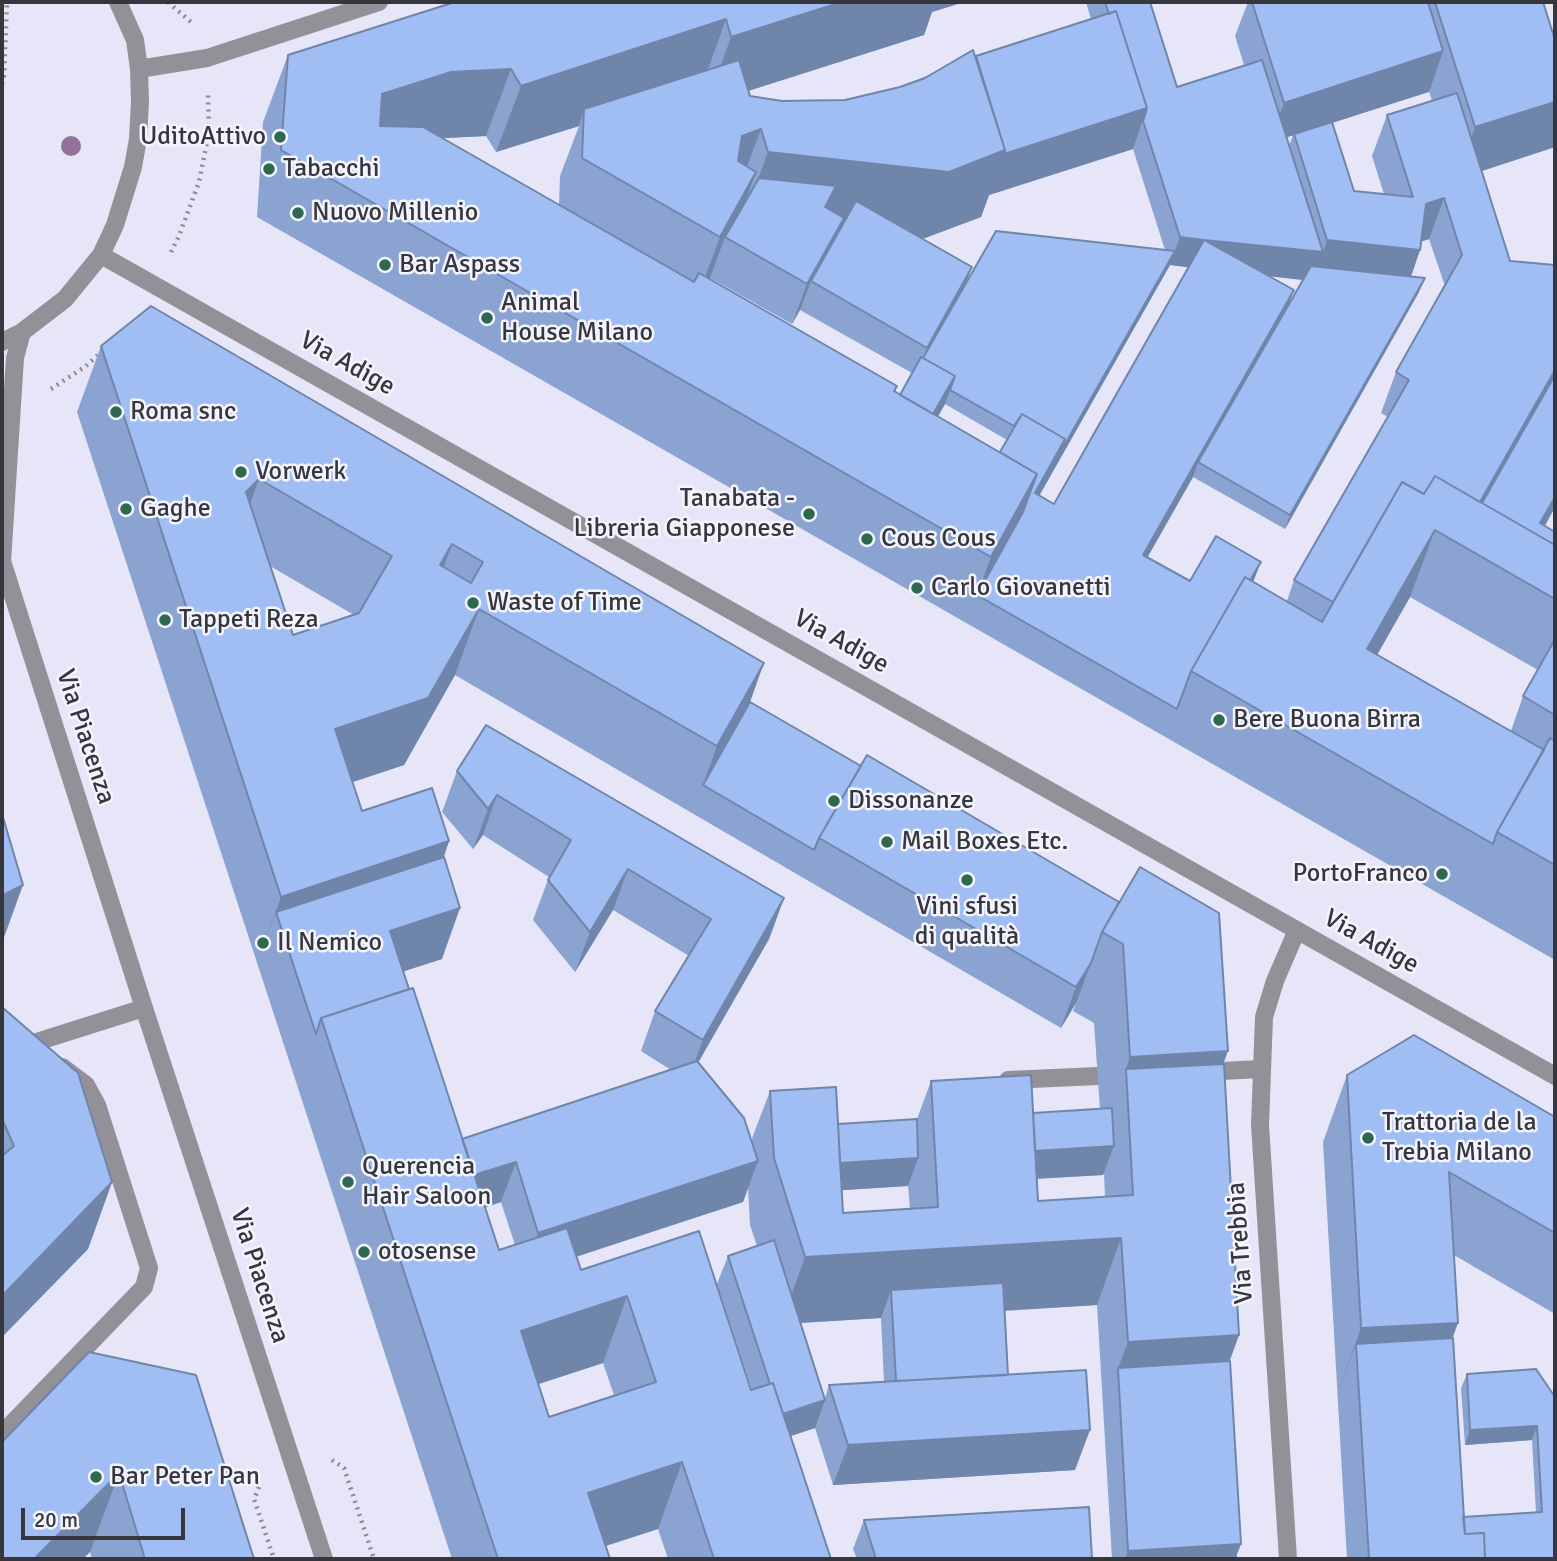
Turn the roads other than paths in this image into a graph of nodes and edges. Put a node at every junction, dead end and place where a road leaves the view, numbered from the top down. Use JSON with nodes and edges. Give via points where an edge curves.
{"nodes":[{"id":1,"x":118,"y":2,"type":"edge"},
{"id":2,"x":379,"y":2,"type":"edge"},
{"id":3,"x":139,"y":69,"type":"junction"},
{"id":4,"x":101,"y":255,"type":"junction"},
{"id":5,"x":22,"y":332,"type":"junction"},
{"id":6,"x":2,"y":342,"type":"edge"},
{"id":7,"x":2,"y":561,"type":"edge"},
{"id":8,"x":1297,"y":930,"type":"junction"},
{"id":9,"x":144,"y":1008,"type":"junction"},
{"id":10,"x":1261,"y":1069,"type":"junction"},
{"id":11,"x":1195,"y":1072,"type":"edge"},
{"id":12,"x":1098,"y":1076,"type":"dead end"},
{"id":13,"x":1555,"y":1076,"type":"edge"},
{"id":14,"x":993,"y":1080,"type":"edge"},
{"id":15,"x":2,"y":1434,"type":"edge"},
{"id":16,"x":324,"y":1559,"type":"edge"},
{"id":17,"x":1288,"y":1559,"type":"edge"}],
"edges":[{"from":1,"to":3,"type":"street","via":[[135,40]]},
{"from":2,"to":3,"type":"street","via":[[207,58]]},
{"from":3,"to":4,"type":"street","via":[[135,158]]},
{"from":4,"to":5,"type":"street","via":[[65,299]]},
{"from":4,"to":8,"type":"street","name":"Via Adige"},
{"from":5,"to":6,"type":"street"},
{"from":5,"to":7,"type":"street","name":"Via Piacenza","via":[[15,358]]},
{"from":7,"to":9,"type":"street","name":"Via Piacenza"},
{"from":8,"to":10,"type":"street","name":"Via Trebbia","via":[[1264,1017]]},
{"from":8,"to":13,"type":"street","name":"Via Adige"},
{"from":9,"to":15,"type":"street","via":[[25,1040],[86,1085],[97,1105],[149,1268],[144,1287]]},
{"from":9,"to":16,"type":"street","name":"Via Piacenza"},
{"from":10,"to":11,"type":"street"},
{"from":10,"to":17,"type":"street","name":"Via Trebbia","via":[[1260,1125]]},
{"from":12,"to":14,"type":"street"}]}
